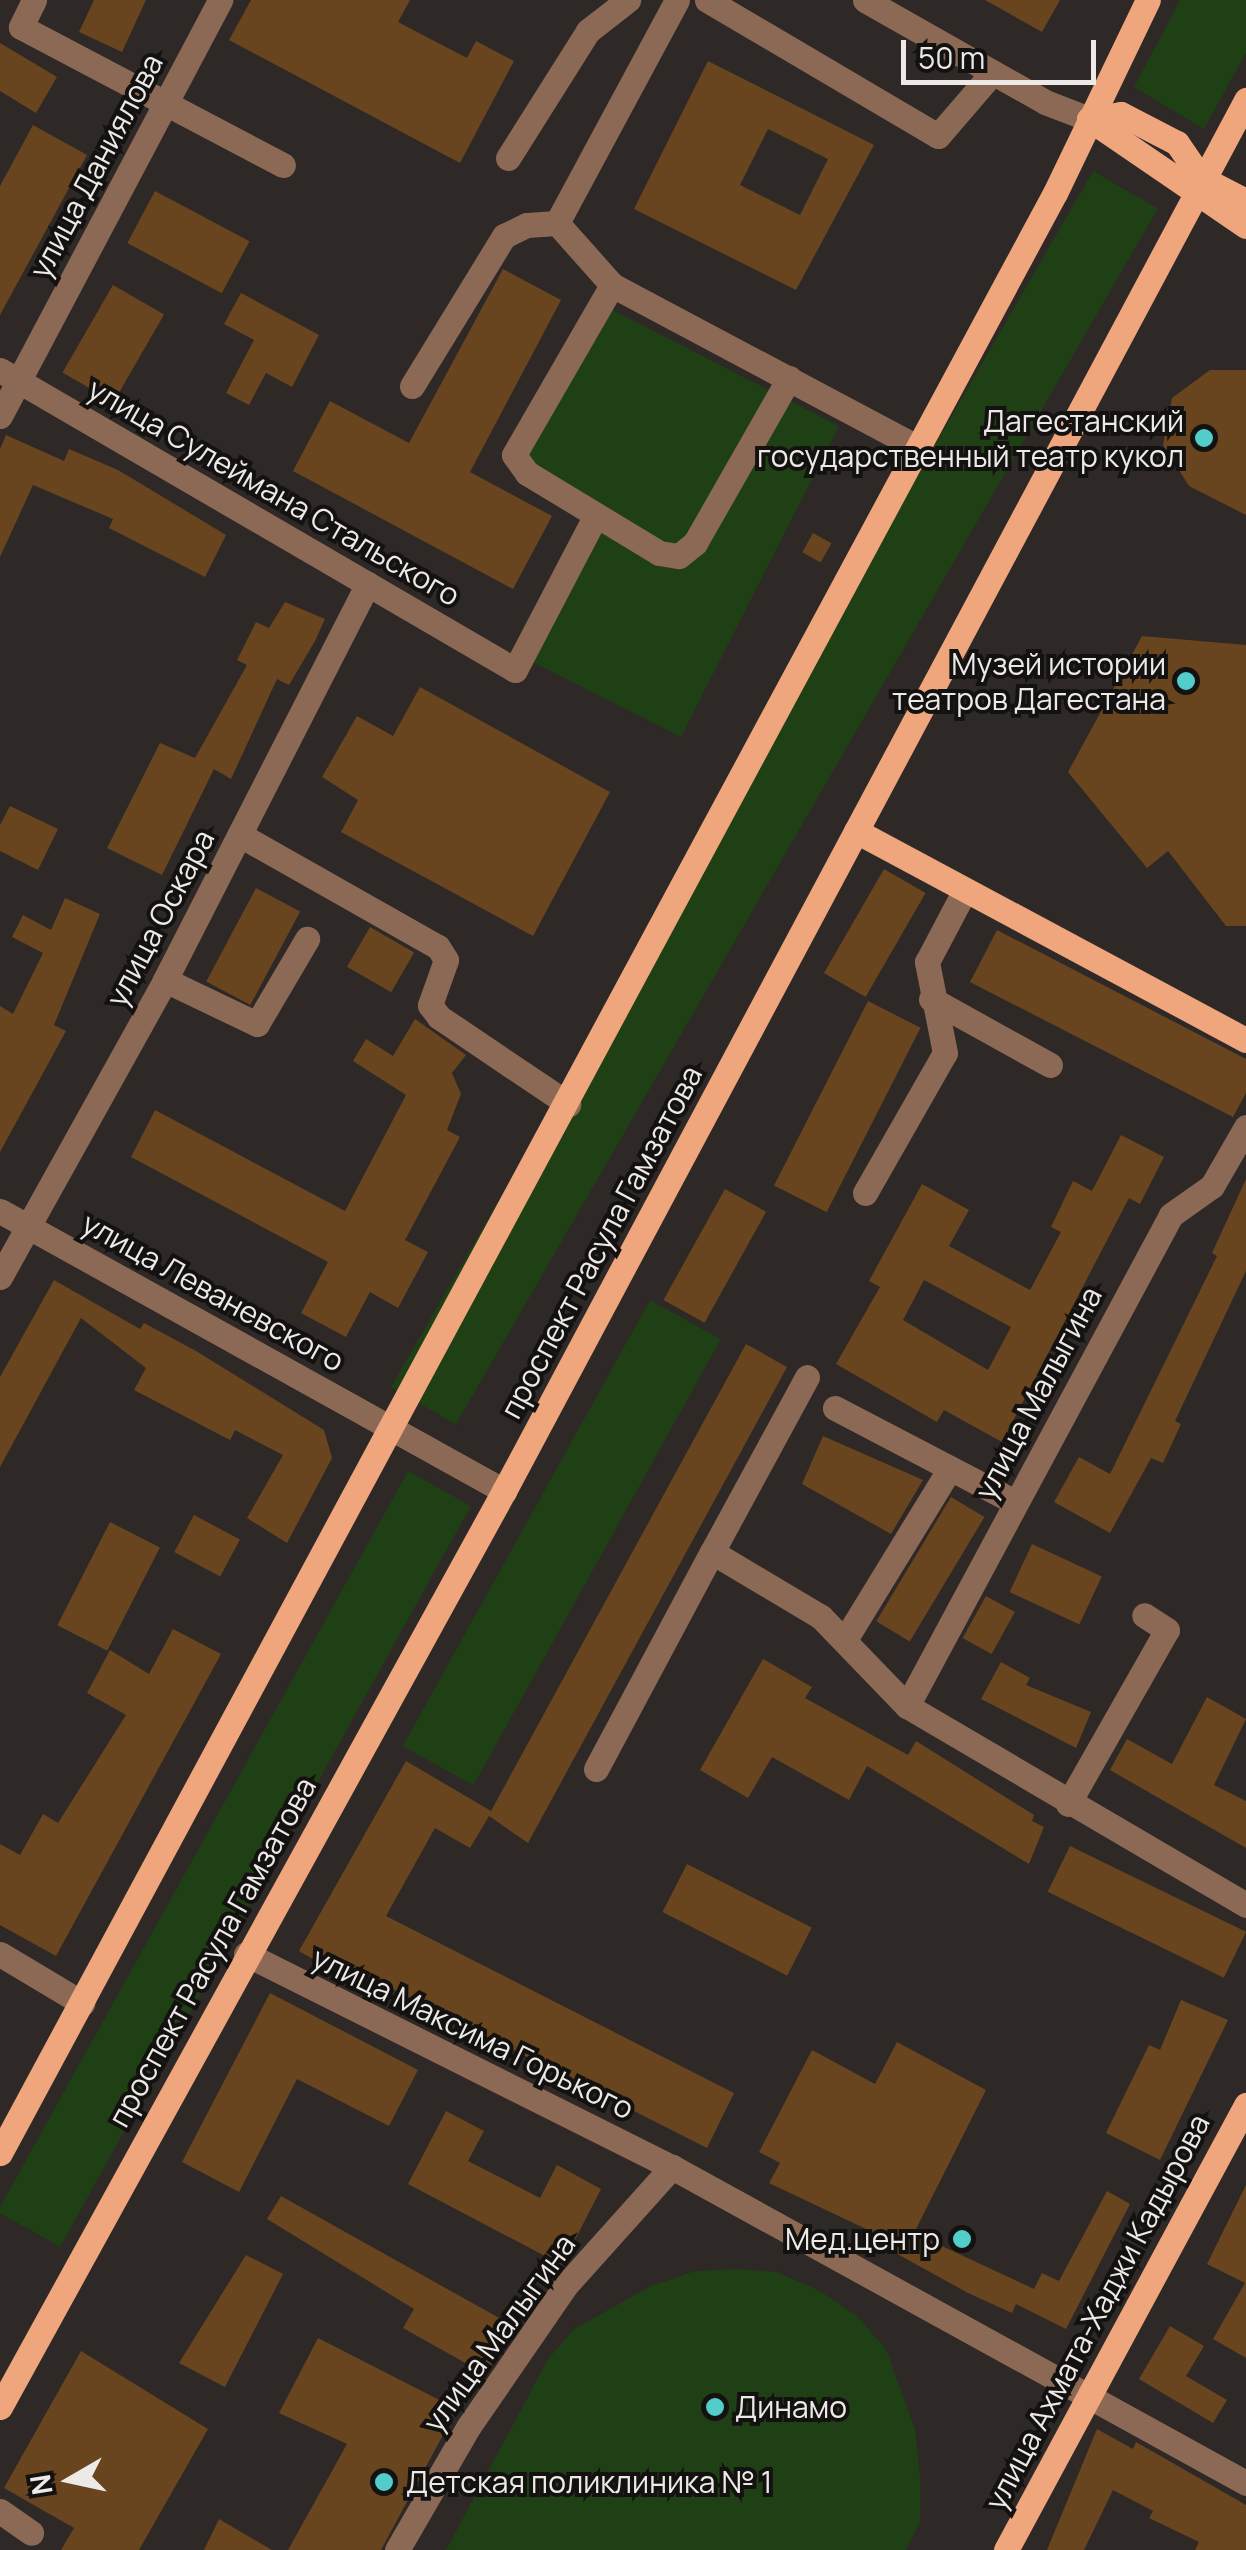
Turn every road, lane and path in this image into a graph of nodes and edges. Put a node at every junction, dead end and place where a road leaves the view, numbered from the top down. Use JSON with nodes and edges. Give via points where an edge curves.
{"nodes":[{"id":1,"x":34,"y":0,"type":"edge"},
{"id":2,"x":220,"y":0,"type":"edge"},
{"id":3,"x":628,"y":0,"type":"edge"},
{"id":4,"x":677,"y":0,"type":"edge"},
{"id":5,"x":707,"y":0,"type":"edge"},
{"id":6,"x":865,"y":0,"type":"edge"},
{"id":7,"x":1148,"y":0,"type":"edge"},
{"id":8,"x":993,"y":72,"type":"junction"},
{"id":9,"x":1246,"y":100,"type":"edge"},
{"id":10,"x":166,"y":103,"type":"junction"},
{"id":11,"x":1089,"y":119,"type":"junction"},
{"id":12,"x":508,"y":158,"type":"dead end"},
{"id":13,"x":283,"y":164,"type":"dead end"},
{"id":14,"x":1200,"y":184,"type":"junction"},
{"id":15,"x":1246,"y":201,"type":"edge"},
{"id":16,"x":557,"y":223,"type":"junction"},
{"id":17,"x":1246,"y":226,"type":"edge"},
{"id":18,"x":612,"y":285,"type":"junction"},
{"id":19,"x":10,"y":375,"type":"edge"},
{"id":20,"x":789,"y":378,"type":"junction"},
{"id":21,"x":412,"y":386,"type":"dead end"},
{"id":22,"x":0,"y":416,"type":"edge"},
{"id":23,"x":919,"y":448,"type":"junction"},
{"id":24,"x":596,"y":515,"type":"junction"},
{"id":25,"x":368,"y":584,"type":"junction"},
{"id":26,"x":857,"y":829,"type":"junction"},
{"id":27,"x":240,"y":835,"type":"junction"},
{"id":28,"x":965,"y":890,"type":"junction"},
{"id":29,"x":308,"y":939,"type":"dead end"},
{"id":30,"x":166,"y":980,"type":"junction"},
{"id":31,"x":931,"y":999,"type":"junction"},
{"id":32,"x":1246,"y":1037,"type":"edge"},
{"id":33,"x":1050,"y":1065,"type":"dead end"},
{"id":34,"x":568,"y":1104,"type":"junction"},
{"id":35,"x":1246,"y":1127,"type":"edge"},
{"id":36,"x":865,"y":1193,"type":"dead end"},
{"id":37,"x":0,"y":1211,"type":"edge"},
{"id":38,"x":28,"y":1226,"type":"junction"},
{"id":39,"x":0,"y":1278,"type":"edge"},
{"id":40,"x":807,"y":1377,"type":"dead end"},
{"id":41,"x":834,"y":1408,"type":"dead end"},
{"id":42,"x":394,"y":1430,"type":"junction"},
{"id":43,"x":950,"y":1468,"type":"junction"},
{"id":44,"x":504,"y":1490,"type":"junction"},
{"id":45,"x":1016,"y":1502,"type":"junction"},
{"id":46,"x":712,"y":1552,"type":"junction"},
{"id":47,"x":1144,"y":1614,"type":"dead end"},
{"id":48,"x":846,"y":1638,"type":"junction"},
{"id":49,"x":907,"y":1706,"type":"junction"},
{"id":50,"x":596,"y":1769,"type":"dead end"},
{"id":51,"x":1068,"y":1804,"type":"junction"},
{"id":52,"x":1246,"y":1906,"type":"edge"},
{"id":53,"x":0,"y":1954,"type":"edge"},
{"id":54,"x":246,"y":1954,"type":"junction"},
{"id":55,"x":82,"y":2003,"type":"junction"},
{"id":56,"x":1246,"y":2105,"type":"edge"},
{"id":57,"x":0,"y":2153,"type":"edge"},
{"id":58,"x":672,"y":2168,"type":"junction"},
{"id":59,"x":1087,"y":2401,"type":"junction"},
{"id":60,"x":0,"y":2407,"type":"edge"},
{"id":61,"x":1246,"y":2483,"type":"edge"},
{"id":62,"x":0,"y":2511,"type":"edge"},
{"id":63,"x":31,"y":2533,"type":"dead end"},
{"id":64,"x":396,"y":2550,"type":"edge"},
{"id":65,"x":1006,"y":2550,"type":"edge"}],
"edges":[{"from":1,"to":10,"type":"street","via":[[22,26]]},
{"from":2,"to":10,"type":"street","name":"улица Даниялова"},
{"from":3,"to":12,"type":"street","via":[[588,31]]},
{"from":4,"to":16,"type":"street"},
{"from":5,"to":8,"type":"street","via":[[938,136]]},
{"from":6,"to":8,"type":"street"},
{"from":7,"to":11,"type":"main road"},
{"from":8,"to":11,"type":"street"},
{"from":9,"to":14,"type":"main road","name":"проспект Расула Гамзатова"},
{"from":10,"to":13,"type":"street"},
{"from":10,"to":19,"type":"street","name":"улица Даниялова"},
{"from":11,"to":14,"type":"main road","via":[[1114,152],[1161,181]]},
{"from":11,"to":14,"type":"main road","via":[[1122,114],[1177,144]]},
{"from":11,"to":23,"type":"main road"},
{"from":14,"to":15,"type":"main road"},
{"from":14,"to":17,"type":"main road"},
{"from":14,"to":26,"type":"main road","name":"проспект Расула Гамзатова"},
{"from":16,"to":18,"type":"street"},
{"from":16,"to":21,"type":"street","via":[[527,225],[504,236]]},
{"from":18,"to":20,"type":"street"},
{"from":18,"to":24,"type":"street","via":[[514,455],[527,473]]},
{"from":19,"to":22,"type":"street","name":"улица Даниялова"},
{"from":19,"to":25,"type":"street","name":"улица Сулеймана Стальского"},
{"from":20,"to":23,"type":"street"},
{"from":20,"to":24,"type":"street","via":[[695,543],[679,556],[659,553]]},
{"from":23,"to":34,"type":"main road"},
{"from":24,"to":25,"type":"street","name":"улица Сулеймана Стальского","via":[[515,670]]},
{"from":25,"to":27,"type":"street","name":"улица Оскара"},
{"from":26,"to":28,"type":"main road"},
{"from":26,"to":32,"type":"main road"},
{"from":26,"to":44,"type":"main road","name":"проспект Расула Гамзатова"},
{"from":27,"to":30,"type":"street","name":"улица Оскара"},
{"from":27,"to":34,"type":"street","via":[[438,947],[446,960],[430,1005],[439,1017]]},
{"from":28,"to":31,"type":"street","via":[[927,962]]},
{"from":28,"to":32,"type":"main road"},
{"from":29,"to":30,"type":"street","via":[[256,1024]]},
{"from":30,"to":38,"type":"street","name":"улица Оскара"},
{"from":31,"to":33,"type":"street"},
{"from":31,"to":36,"type":"street","via":[[945,1054]]},
{"from":34,"to":42,"type":"main road"},
{"from":35,"to":45,"type":"street","name":"улица Малыгина","via":[[1212,1186],[1171,1215]]},
{"from":37,"to":38,"type":"street","name":"улица Леваневского"},
{"from":38,"to":39,"type":"street","name":"улица Оскара"},
{"from":38,"to":42,"type":"street","name":"улица Леваневского"},
{"from":40,"to":46,"type":"street"},
{"from":41,"to":43,"type":"street"},
{"from":42,"to":44,"type":"street","name":"улица Леваневского"},
{"from":42,"to":55,"type":"main road"},
{"from":43,"to":45,"type":"street"},
{"from":43,"to":48,"type":"street"},
{"from":44,"to":54,"type":"main road","name":"проспект Расула Гамзатова"},
{"from":45,"to":49,"type":"street","name":"улица Малыгина"},
{"from":46,"to":48,"type":"street","via":[[803,1604]]},
{"from":46,"to":50,"type":"street"},
{"from":47,"to":51,"type":"street","via":[[1168,1630]]},
{"from":48,"to":49,"type":"street"},
{"from":49,"to":51,"type":"street"},
{"from":51,"to":52,"type":"street"},
{"from":53,"to":55,"type":"street"},
{"from":54,"to":58,"type":"street","name":"улица Максима Горького"},
{"from":54,"to":60,"type":"main road","name":"проспект Расула Гамзатова"},
{"from":55,"to":57,"type":"main road"},
{"from":56,"to":59,"type":"main road","name":"улица Ахмата-Хаджи Кадырова"},
{"from":58,"to":59,"type":"street","name":"улица Максима Горького"},
{"from":58,"to":64,"type":"street","name":"улица Малыгина","via":[[566,2285]]},
{"from":59,"to":61,"type":"street"},
{"from":59,"to":65,"type":"main road","name":"улица Ахмата-Хаджи Кадырова"},
{"from":62,"to":63,"type":"street"}]}
